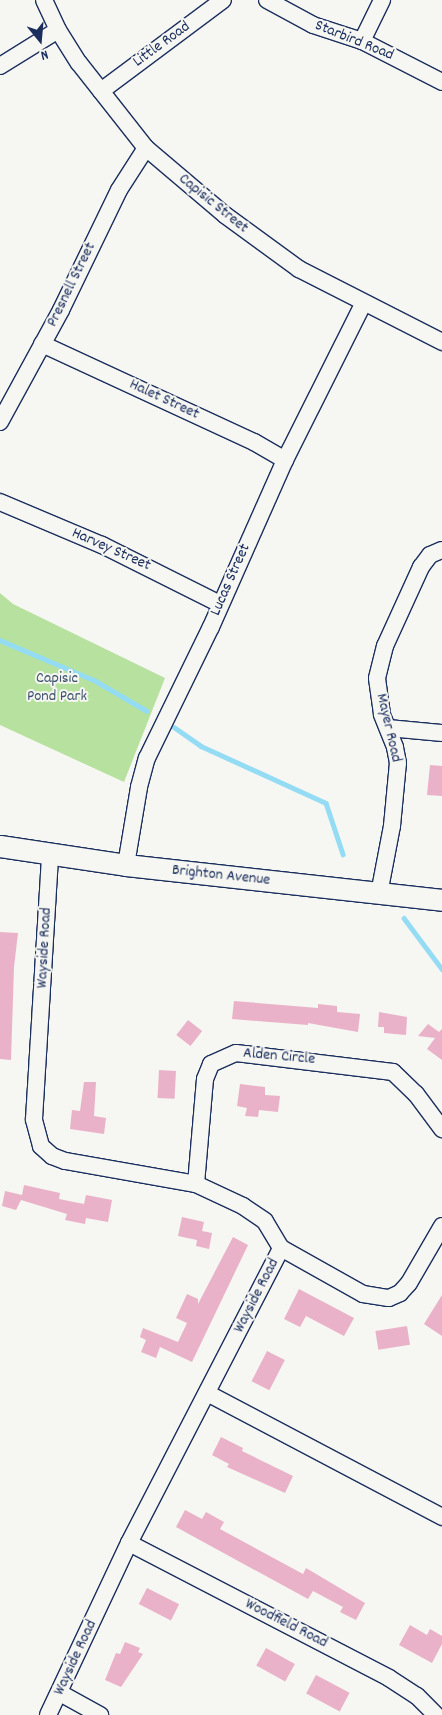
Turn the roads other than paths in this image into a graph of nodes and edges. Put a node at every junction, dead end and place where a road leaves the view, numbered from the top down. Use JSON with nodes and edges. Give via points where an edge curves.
{"nodes":[{"id":1,"x":44,"y":0,"type":"edge"},
{"id":2,"x":223,"y":0,"type":"edge"},
{"id":3,"x":267,"y":0,"type":"edge"},
{"id":4,"x":382,"y":0,"type":"edge"},
{"id":5,"x":58,"y":30,"type":"junction"},
{"id":6,"x":362,"y":41,"type":"junction"},
{"id":7,"x":0,"y":66,"type":"edge"},
{"id":8,"x":442,"y":82,"type":"edge"},
{"id":9,"x":101,"y":91,"type":"junction"},
{"id":10,"x":146,"y":148,"type":"junction"},
{"id":11,"x":363,"y":304,"type":"junction"},
{"id":12,"x":442,"y":342,"type":"edge"},
{"id":13,"x":42,"y":344,"type":"junction"},
{"id":14,"x":0,"y":422,"type":"edge"},
{"id":15,"x":285,"y":460,"type":"junction"},
{"id":16,"x":0,"y":502,"type":"edge"},
{"id":17,"x":442,"y":550,"type":"edge"},
{"id":18,"x":220,"y":604,"type":"junction"},
{"id":19,"x":388,"y":728,"type":"junction"},
{"id":20,"x":442,"y":733,"type":"edge"},
{"id":21,"x":0,"y":846,"type":"edge"},
{"id":22,"x":50,"y":855,"type":"junction"},
{"id":23,"x":126,"y":866,"type":"junction"},
{"id":24,"x":379,"y":894,"type":"junction"},
{"id":25,"x":442,"y":900,"type":"edge"},
{"id":26,"x":442,"y":1129,"type":"edge"},
{"id":27,"x":196,"y":1184,"type":"junction"},
{"id":28,"x":442,"y":1226,"type":"edge"},
{"id":29,"x":281,"y":1248,"type":"junction"},
{"id":30,"x":207,"y":1393,"type":"junction"},
{"id":31,"x":442,"y":1517,"type":"edge"},
{"id":32,"x":129,"y":1543,"type":"junction"},
{"id":33,"x":60,"y":1693,"type":"junction"},
{"id":34,"x":48,"y":1715,"type":"edge"},
{"id":35,"x":100,"y":1715,"type":"edge"},
{"id":36,"x":436,"y":1715,"type":"edge"}],
"edges":[{"from":1,"to":5,"type":"street","name":"Capisic Street"},
{"from":2,"to":9,"type":"street","name":"Little Road"},
{"from":3,"to":6,"type":"street","name":"Starbird Road","via":[[314,25]]},
{"from":4,"to":6,"type":"street"},
{"from":5,"to":7,"type":"street"},
{"from":5,"to":9,"type":"street","name":"Capisic Street"},
{"from":6,"to":8,"type":"street","name":"Starbird Road"},
{"from":9,"to":10,"type":"street","name":"Capisic Street"},
{"from":10,"to":11,"type":"street","name":"Capisic Street","via":[[274,252]]},
{"from":10,"to":13,"type":"street","name":"Presnell Street","via":[[120,190]]},
{"from":11,"to":12,"type":"street","name":"Capisic Street"},
{"from":11,"to":15,"type":"street","name":"Lucas Street"},
{"from":13,"to":14,"type":"street","name":"Presnell Street"},
{"from":13,"to":15,"type":"street","name":"Halet Street","via":[[254,442]]},
{"from":15,"to":18,"type":"street","name":"Lucas Street"},
{"from":16,"to":18,"type":"street","name":"Harvey Street","via":[[102,545]]},
{"from":17,"to":19,"type":"street","name":"Mayer Road","via":[[430,555],[421,567],[385,646],[377,678],[382,714]]},
{"from":18,"to":23,"type":"street","name":"Lucas Street","via":[[147,758]]},
{"from":19,"to":20,"type":"street"},
{"from":19,"to":24,"type":"street","name":"Mayer Road","via":[[398,764],[392,826]]},
{"from":21,"to":22,"type":"main road","name":"Brighton Avenue"},
{"from":22,"to":23,"type":"main road","name":"Brighton Avenue"},
{"from":22,"to":27,"type":"street","name":"Wayside Road","via":[[34,1119],[41,1146],[52,1156],[65,1161]]},
{"from":23,"to":24,"type":"main road","name":"Brighton Avenue"},
{"from":24,"to":25,"type":"main road","name":"Brighton Avenue"},
{"from":26,"to":27,"type":"street","name":"Alden Circle","via":[[416,1094],[393,1072],[236,1053],[211,1064],[205,1079]]},
{"from":27,"to":29,"type":"street","name":"Wayside Road","via":[[243,1206],[265,1221]]},
{"from":28,"to":29,"type":"street","via":[[409,1283],[400,1293],[388,1298],[363,1294]]},
{"from":29,"to":30,"type":"street","name":"Wayside Road"},
{"from":30,"to":31,"type":"street"},
{"from":30,"to":32,"type":"street","name":"Wayside Road"},
{"from":32,"to":33,"type":"street","name":"Wayside Road"},
{"from":32,"to":36,"type":"street","name":"Woodfield Road","via":[[389,1678],[417,1696]]},
{"from":33,"to":34,"type":"street","name":"Wayside Road"},
{"from":33,"to":35,"type":"street"}]}
